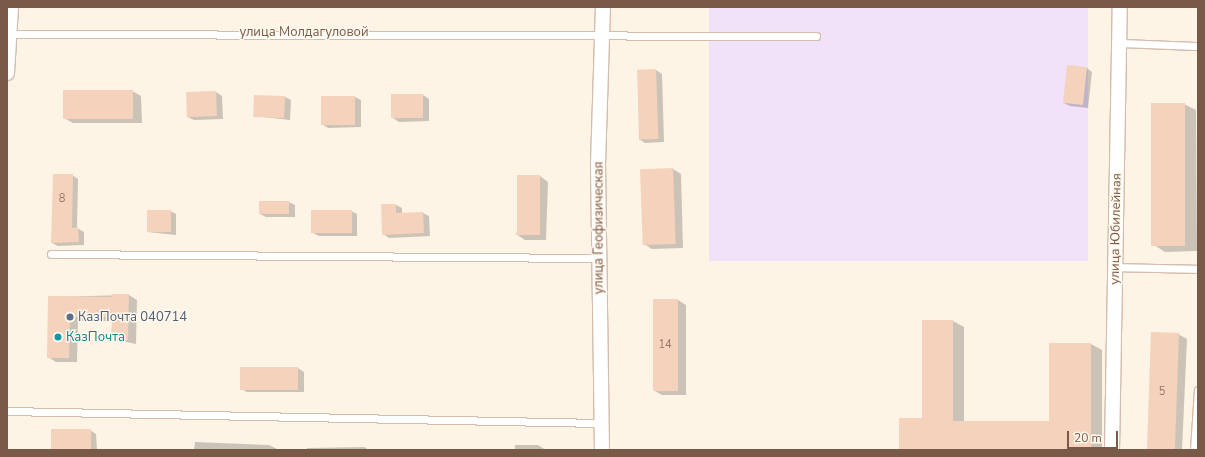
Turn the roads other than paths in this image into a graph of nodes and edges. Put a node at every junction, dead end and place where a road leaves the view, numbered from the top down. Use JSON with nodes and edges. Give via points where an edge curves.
{"nodes":[{"id":1,"x":12,"y":7,"type":"edge"},
{"id":2,"x":602,"y":7,"type":"edge"},
{"id":3,"x":1120,"y":7,"type":"edge"},
{"id":4,"x":8,"y":34,"type":"edge"},
{"id":5,"x":602,"y":34,"type":"junction"},
{"id":6,"x":816,"y":36,"type":"dead end"},
{"id":7,"x":1119,"y":43,"type":"junction"},
{"id":8,"x":1198,"y":46,"type":"edge"},
{"id":9,"x":7,"y":73,"type":"edge"},
{"id":10,"x":51,"y":254,"type":"dead end"},
{"id":11,"x":599,"y":258,"type":"junction"},
{"id":12,"x":1115,"y":267,"type":"junction"},
{"id":13,"x":1198,"y":269,"type":"edge"},
{"id":14,"x":1198,"y":390,"type":"edge"},
{"id":15,"x":7,"y":411,"type":"edge"},
{"id":16,"x":601,"y":423,"type":"junction"},
{"id":17,"x":602,"y":450,"type":"edge"},
{"id":18,"x":1112,"y":450,"type":"edge"},
{"id":19,"x":1194,"y":450,"type":"edge"}],
"edges":[{"from":1,"to":4,"type":"street"},
{"from":2,"to":5,"type":"street","name":"улица Геофизическая"},
{"from":3,"to":7,"type":"street","name":"улица Юбилейная"},
{"from":4,"to":5,"type":"lane","name":"улица Молдагуловой"},
{"from":4,"to":9,"type":"street"},
{"from":5,"to":6,"type":"lane","name":"улица Молдагуловой"},
{"from":5,"to":11,"type":"street","name":"улица Геофизическая"},
{"from":7,"to":8,"type":"lane"},
{"from":7,"to":12,"type":"street","name":"улица Юбилейная"},
{"from":10,"to":11,"type":"lane"},
{"from":11,"to":16,"type":"street","name":"улица Геофизическая"},
{"from":12,"to":13,"type":"lane"},
{"from":12,"to":18,"type":"street","name":"улица Юбилейная"},
{"from":14,"to":19,"type":"lane"},
{"from":15,"to":16,"type":"lane"},
{"from":16,"to":17,"type":"street","name":"улица Геофизическая"}]}
